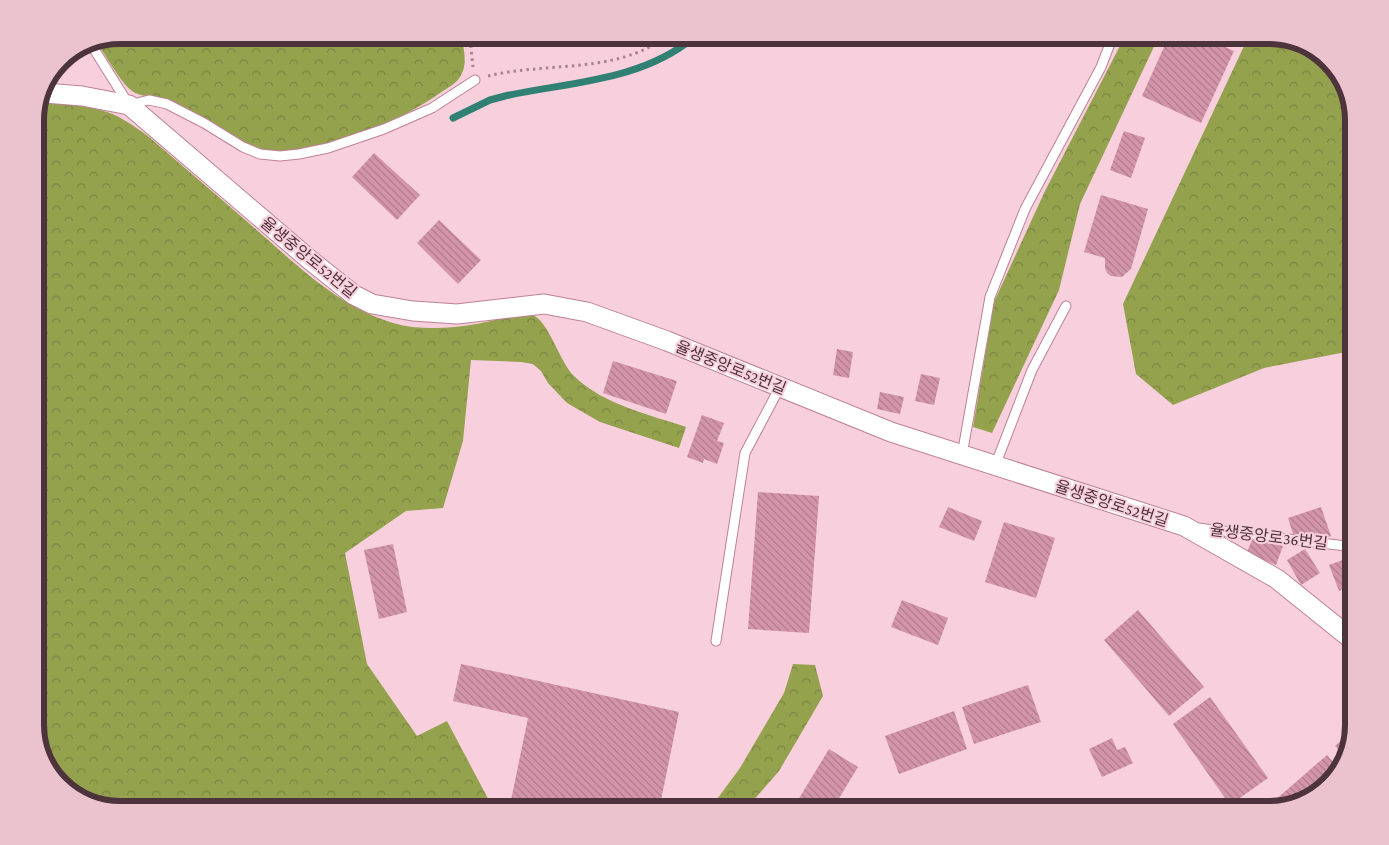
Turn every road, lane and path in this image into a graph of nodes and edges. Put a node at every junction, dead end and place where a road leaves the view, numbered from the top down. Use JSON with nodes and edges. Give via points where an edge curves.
{"nodes":[{"id":1,"x":471,"y":44,"type":"edge"},
{"id":2,"x":655,"y":44,"type":"edge"},
{"id":3,"x":1110,"y":44,"type":"edge"},
{"id":4,"x":94,"y":49,"type":"edge"},
{"id":5,"x":475,"y":80,"type":"junction"},
{"id":6,"x":49,"y":93,"type":"edge"},
{"id":7,"x":129,"y":105,"type":"junction"},
{"id":8,"x":1066,"y":306,"type":"dead end"},
{"id":9,"x":780,"y":387,"type":"junction"},
{"id":10,"x":962,"y":455,"type":"junction"},
{"id":11,"x":995,"y":466,"type":"junction"},
{"id":12,"x":1184,"y":526,"type":"junction"},
{"id":13,"x":1345,"y":546,"type":"edge"},
{"id":14,"x":1345,"y":634,"type":"edge"},
{"id":15,"x":716,"y":641,"type":"dead end"}],
"edges":[{"from":1,"to":5,"type":"path"},
{"from":2,"to":5,"type":"path","via":[[614,59],[503,72]]},
{"from":3,"to":10,"type":"lane","via":[[1101,68],[1025,209],[990,297]]},
{"from":4,"to":7,"type":"lane","name":"율생중앙로52번길"},
{"from":5,"to":7,"type":"lane","via":[[432,108],[384,129],[328,148],[280,156],[260,154],[243,147],[167,104],[149,100]]},
{"from":6,"to":7,"type":"street","name":"율생중앙로52번길"},
{"from":7,"to":9,"type":"street","name":"율생중앙로52번길","via":[[310,260],[354,295],[372,304],[457,314],[544,304],[587,312]]},
{"from":8,"to":11,"type":"lane","via":[[1032,370]]},
{"from":9,"to":10,"type":"street","name":"율생중앙로52번길","via":[[891,432]]},
{"from":9,"to":15,"type":"lane","via":[[744,453]]},
{"from":10,"to":11,"type":"street","name":"율생중앙로52번길"},
{"from":11,"to":12,"type":"street","name":"율생중앙로52번길"},
{"from":12,"to":13,"type":"lane","name":"율생중앙로36번길"},
{"from":12,"to":14,"type":"street","name":"율생중앙로52번길","via":[[1277,579]]}]}
